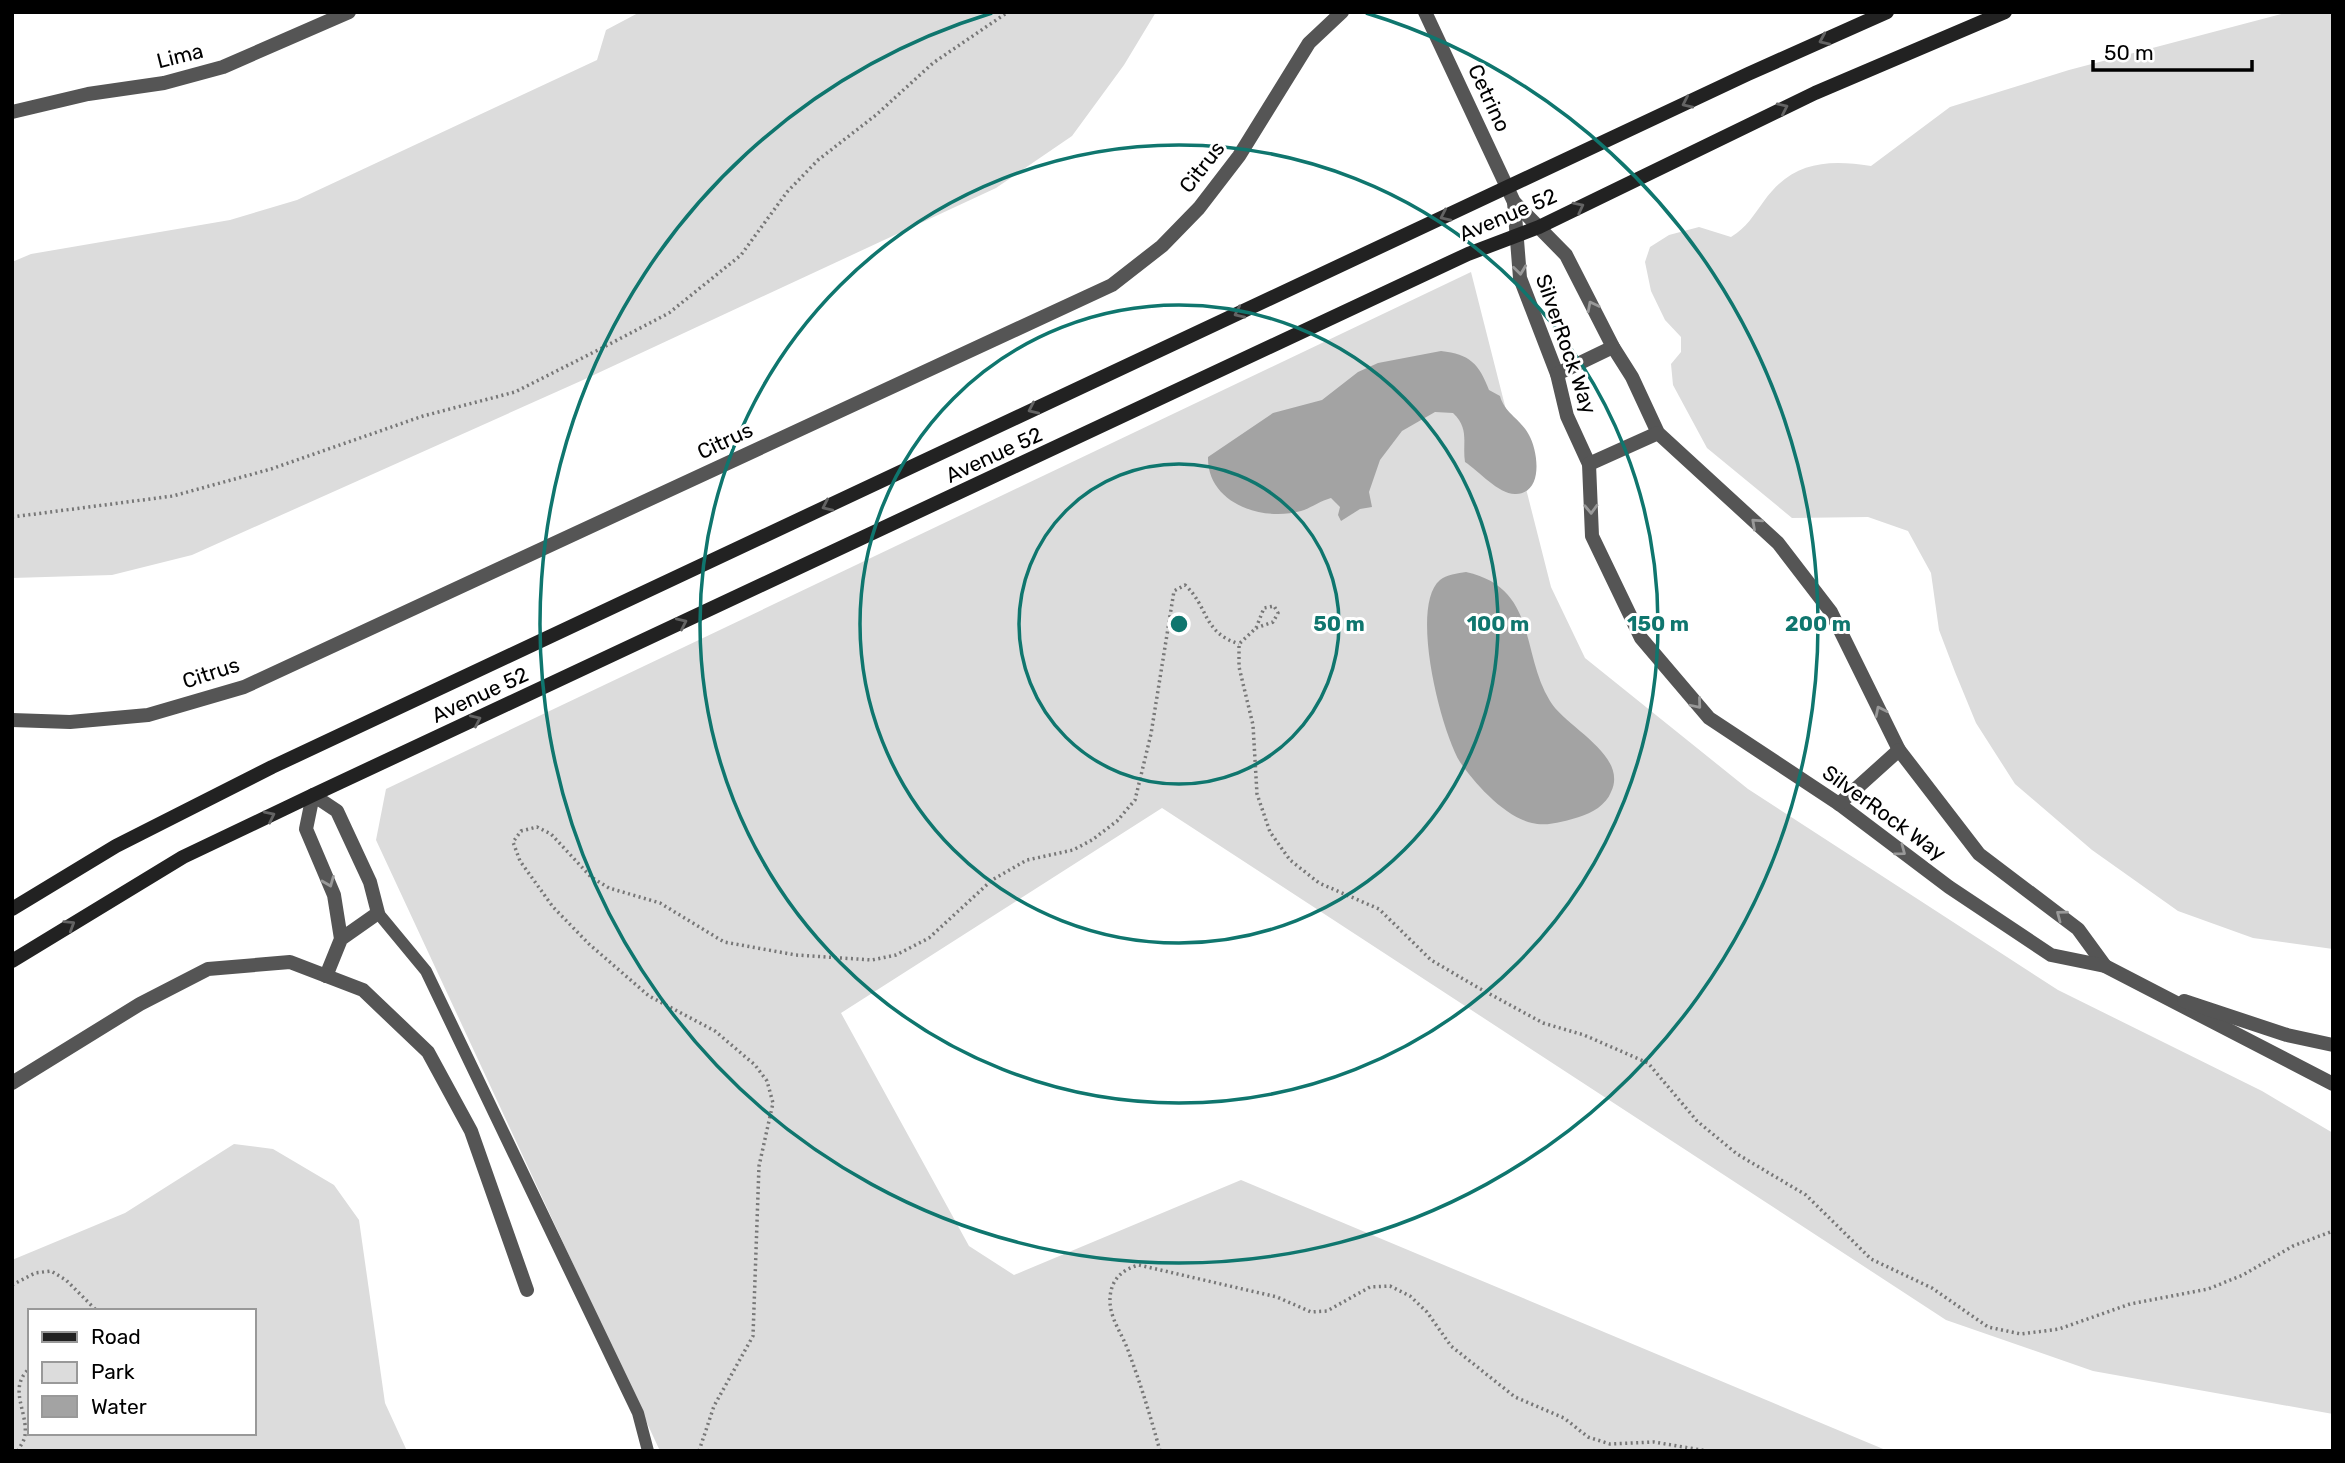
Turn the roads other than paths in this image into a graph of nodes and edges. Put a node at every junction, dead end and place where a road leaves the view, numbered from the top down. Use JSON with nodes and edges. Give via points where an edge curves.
{"nodes":[{"id":1,"x":349,"y":12,"type":"edge"},
{"id":2,"x":1342,"y":12,"type":"edge"},
{"id":3,"x":1425,"y":12,"type":"edge"},
{"id":4,"x":1887,"y":12,"type":"edge"},
{"id":5,"x":2005,"y":12,"type":"edge"},
{"id":6,"x":12,"y":112,"type":"edge"},
{"id":7,"x":1507,"y":187,"type":"junction"},
{"id":8,"x":1514,"y":202,"type":"junction"},
{"id":9,"x":1539,"y":228,"type":"junction"},
{"id":10,"x":1517,"y":235,"type":"junction"},
{"id":11,"x":1613,"y":347,"type":"junction"},
{"id":12,"x":1557,"y":374,"type":"junction"},
{"id":13,"x":1658,"y":433,"type":"junction"},
{"id":14,"x":1589,"y":464,"type":"junction"},
{"id":15,"x":12,"y":720,"type":"edge"},
{"id":16,"x":1899,"y":750,"type":"junction"},
{"id":17,"x":313,"y":794,"type":"junction"},
{"id":18,"x":1839,"y":804,"type":"junction"},
{"id":19,"x":12,"y":909,"type":"edge"},
{"id":20,"x":378,"y":913,"type":"junction"},
{"id":21,"x":341,"y":939,"type":"junction"},
{"id":22,"x":12,"y":961,"type":"edge"},
{"id":23,"x":2105,"y":966,"type":"junction"},
{"id":24,"x":326,"y":976,"type":"junction"},
{"id":25,"x":2140,"y":987,"type":"junction"},
{"id":26,"x":2333,"y":1045,"type":"edge"},
{"id":27,"x":12,"y":1083,"type":"edge"},
{"id":28,"x":2333,"y":1084,"type":"edge"},
{"id":29,"x":527,"y":1290,"type":"dead end"},
{"id":30,"x":648,"y":1451,"type":"edge"}],
"edges":[{"from":1,"to":6,"type":"street","name":"Lima","via":[[223,68]]},
{"from":2,"to":15,"type":"street","name":"Citrus","via":[[1310,43],[1239,156],[1199,208],[1162,246],[1112,285],[244,687],[148,715],[70,722]]},
{"from":3,"to":7,"type":"street","name":"Cetrino"},
{"from":4,"to":7,"type":"main road","name":"Avenue 52","one_way":true},
{"from":9,"to":5,"type":"main road","name":"Avenue 52","one_way":true,"via":[[1815,93]]},
{"from":7,"to":8,"type":"street","name":"Cetrino"},
{"from":7,"to":19,"type":"main road","name":"Avenue 52","one_way":true,"via":[[272,767],[116,846]]},
{"from":8,"to":9,"type":"street","name":"SilverRock Way"},
{"from":8,"to":10,"type":"street","name":"SilverRock Way"},
{"from":9,"to":10,"type":"main road","name":"Avenue 52"},
{"from":11,"to":9,"type":"street","name":"SilverRock Way","one_way":true,"via":[[1566,255]]},
{"from":10,"to":12,"type":"street","name":"SilverRock Way","one_way":true,"via":[[1520,278]]},
{"from":17,"to":10,"type":"main road","name":"Avenue 52","one_way":true},
{"from":11,"to":12,"type":"street"},
{"from":11,"to":13,"type":"street","name":"SilverRock Way"},
{"from":12,"to":14,"type":"street","name":"SilverRock Way","via":[[1567,416]]},
{"from":13,"to":14,"type":"street"},
{"from":16,"to":13,"type":"street","name":"SilverRock Way","one_way":true,"via":[[1824,602],[1779,543]]},
{"from":14,"to":18,"type":"street","name":"SilverRock Way","one_way":true,"via":[[1592,536],[1641,638],[1709,718]]},
{"from":16,"to":18,"type":"street"},
{"from":23,"to":16,"type":"street","name":"SilverRock Way","one_way":true,"via":[[2078,929],[1979,854]]},
{"from":17,"to":20,"type":"street","via":[[337,811],[370,882]]},
{"from":17,"to":21,"type":"street","one_way":true,"via":[[306,829],[334,895]]},
{"from":22,"to":17,"type":"main road","name":"Avenue 52","one_way":true,"via":[[183,857]]},
{"from":18,"to":23,"type":"street","name":"SilverRock Way","one_way":true,"via":[[1949,887],[2051,955]]},
{"from":20,"to":21,"type":"street"},
{"from":20,"to":30,"type":"lane","via":[[426,971],[638,1413]]},
{"from":21,"to":24,"type":"street"},
{"from":23,"to":25,"type":"street","name":"SilverRock Way"},
{"from":24,"to":27,"type":"street","via":[[290,962],[208,969],[140,1004]]},
{"from":24,"to":29,"type":"street","via":[[363,990],[429,1052],[471,1131]]},
{"from":25,"to":26,"type":"street","via":[[2287,1035]]},
{"from":25,"to":28,"type":"street","name":"SilverRock Way"}]}
